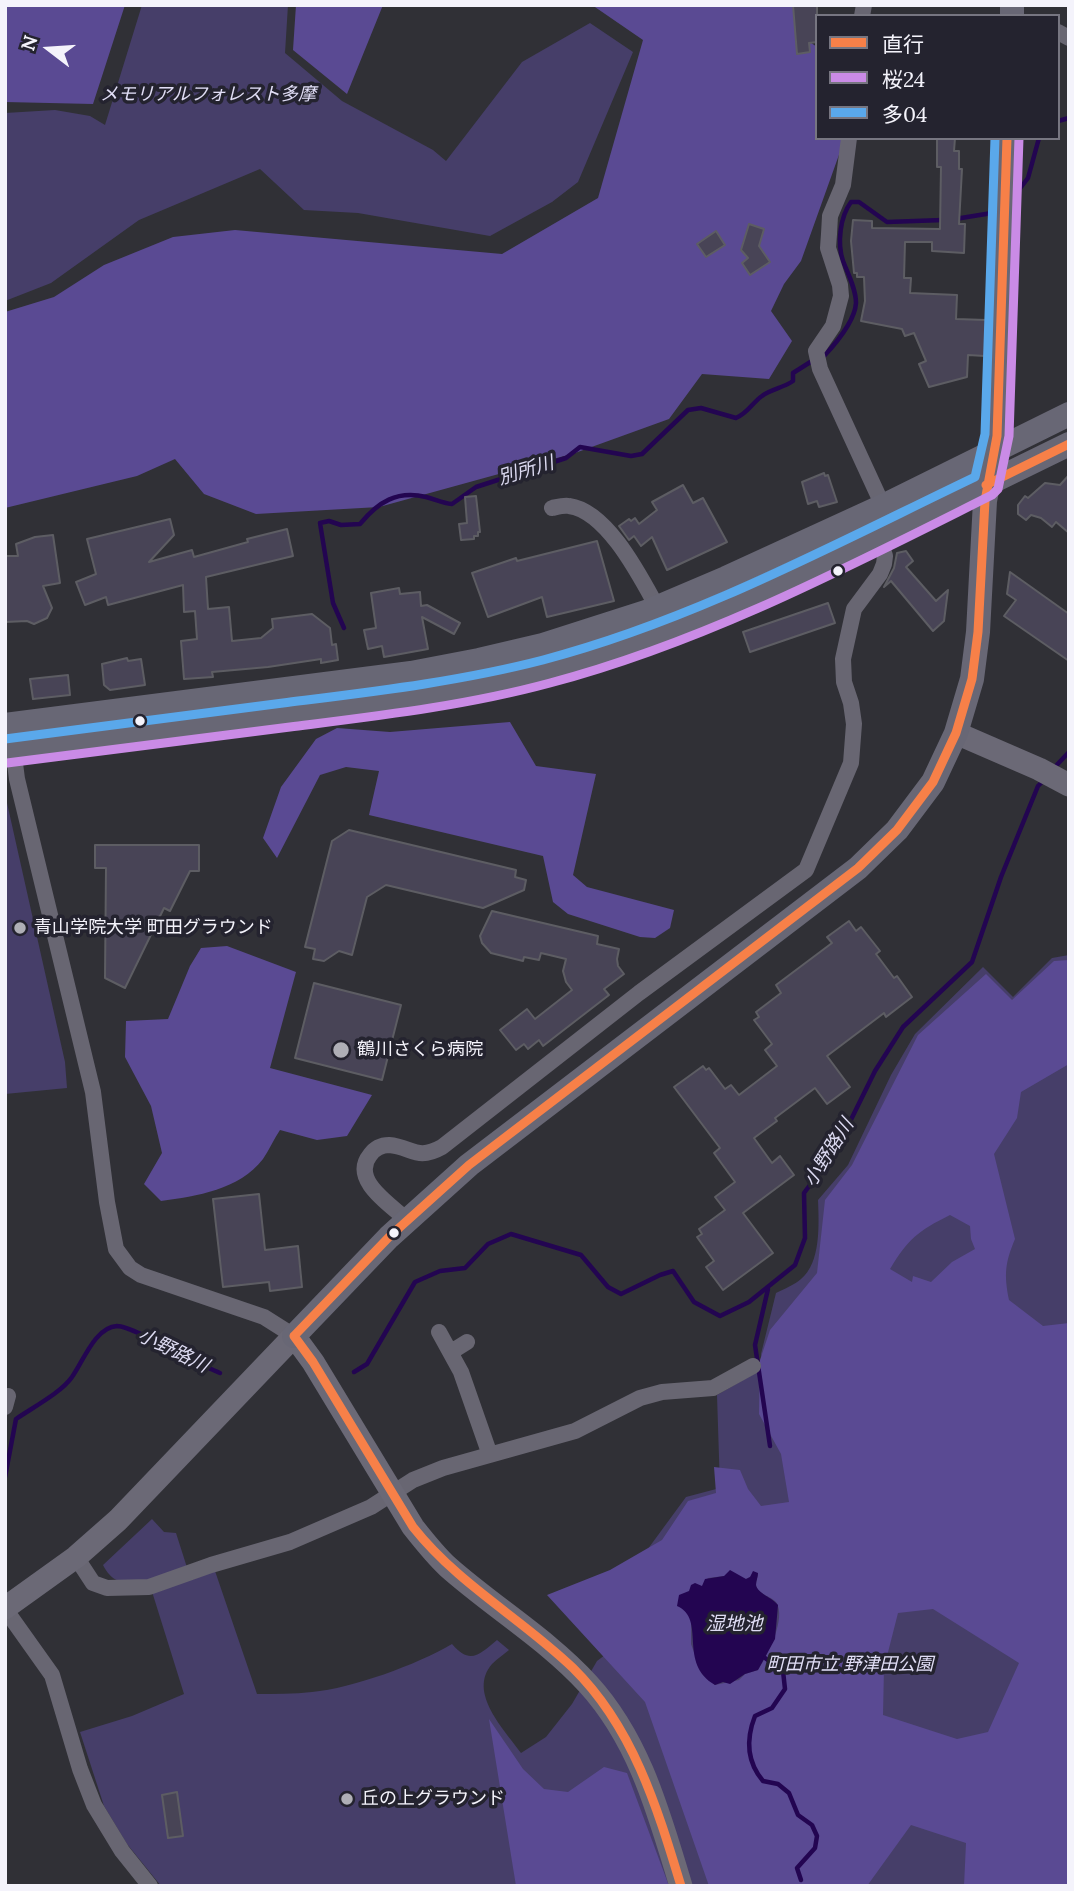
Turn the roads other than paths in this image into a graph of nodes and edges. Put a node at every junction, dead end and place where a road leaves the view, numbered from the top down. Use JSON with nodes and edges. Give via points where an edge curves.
{"nodes":[{"id":1,"x":849,"y":140,"type":"edge"},
{"id":2,"x":1007,"y":140,"type":"edge"},
{"id":3,"x":1069,"y":414,"type":"edge"},
{"id":4,"x":1069,"y":444,"type":"edge"},
{"id":5,"x":995,"y":450,"type":"junction"},
{"id":6,"x":986,"y":485,"type":"junction"},
{"id":7,"x":883,"y":506,"type":"junction"},
{"id":8,"x":552,"y":508,"type":"dead end"},
{"id":9,"x":878,"y":537,"type":"junction"},
{"id":10,"x":657,"y":607,"type":"junction"},
{"id":11,"x":8,"y":724,"type":"edge"},
{"id":12,"x":956,"y":733,"type":"junction"},
{"id":13,"x":9,"y":751,"type":"edge"},
{"id":14,"x":1055,"y":777,"type":"edge"},
{"id":15,"x":407,"y":1220,"type":"junction"},
{"id":16,"x":439,"y":1332,"type":"dead end"},
{"id":17,"x":294,"y":1336,"type":"junction"},
{"id":18,"x":467,"y":1342,"type":"dead end"},
{"id":19,"x":451,"y":1352,"type":"junction"},
{"id":20,"x":753,"y":1366,"type":"dead end"},
{"id":21,"x":490,"y":1455,"type":"junction"},
{"id":22,"x":391,"y":1494,"type":"junction"},
{"id":23,"x":76,"y":1557,"type":"junction"},
{"id":24,"x":5,"y":1608,"type":"edge"},
{"id":25,"x":150,"y":1886,"type":"edge"},
{"id":26,"x":681,"y":1886,"type":"edge"}],
"edges":[{"from":1,"to":7,"type":"street","via":[[828,248],[841,296],[833,326],[816,351]]},
{"from":2,"to":5,"type":"main road"},
{"from":3,"to":5,"type":"main road"},
{"from":4,"to":6,"type":"main road"},
{"from":5,"to":6,"type":"main road"},
{"from":5,"to":7,"type":"main road"},
{"from":6,"to":9,"type":"main road"},
{"from":6,"to":12,"type":"main road","via":[[976,656]]},
{"from":7,"to":10,"type":"main road"},
{"from":8,"to":10,"type":"street","via":[[568,505],[595,517]]},
{"from":9,"to":13,"type":"main road","via":[[655,637],[518,678],[412,699]]},
{"from":9,"to":15,"type":"street","via":[[884,564],[854,609],[843,659],[854,724],[851,763],[806,870],[442,1147],[419,1154],[389,1145],[373,1151],[367,1159],[366,1180]]},
{"from":10,"to":11,"type":"main road","via":[[542,645],[446,667]]},
{"from":11,"to":13,"type":"street"},
{"from":12,"to":14,"type":"street"},
{"from":12,"to":15,"type":"main road","via":[[933,782],[876,852],[528,1118]]},
{"from":13,"to":17,"type":"street","via":[[93,1091],[116,1249],[141,1275],[264,1317]]},
{"from":15,"to":17,"type":"main road"},
{"from":16,"to":19,"type":"street"},
{"from":17,"to":22,"type":"street"},
{"from":17,"to":23,"type":"street","via":[[118,1520]]},
{"from":18,"to":19,"type":"street"},
{"from":19,"to":21,"type":"street"},
{"from":20,"to":21,"type":"street","via":[[713,1388],[639,1398],[575,1431]]},
{"from":21,"to":22,"type":"street","via":[[443,1468]]},
{"from":22,"to":23,"type":"street","via":[[290,1542],[149,1587],[107,1588],[93,1583]]},
{"from":22,"to":26,"type":"street","via":[[446,1565],[556,1652],[609,1709],[648,1783]]},
{"from":23,"to":24,"type":"street"},
{"from":24,"to":25,"type":"street","via":[[52,1675],[94,1805]]}]}
